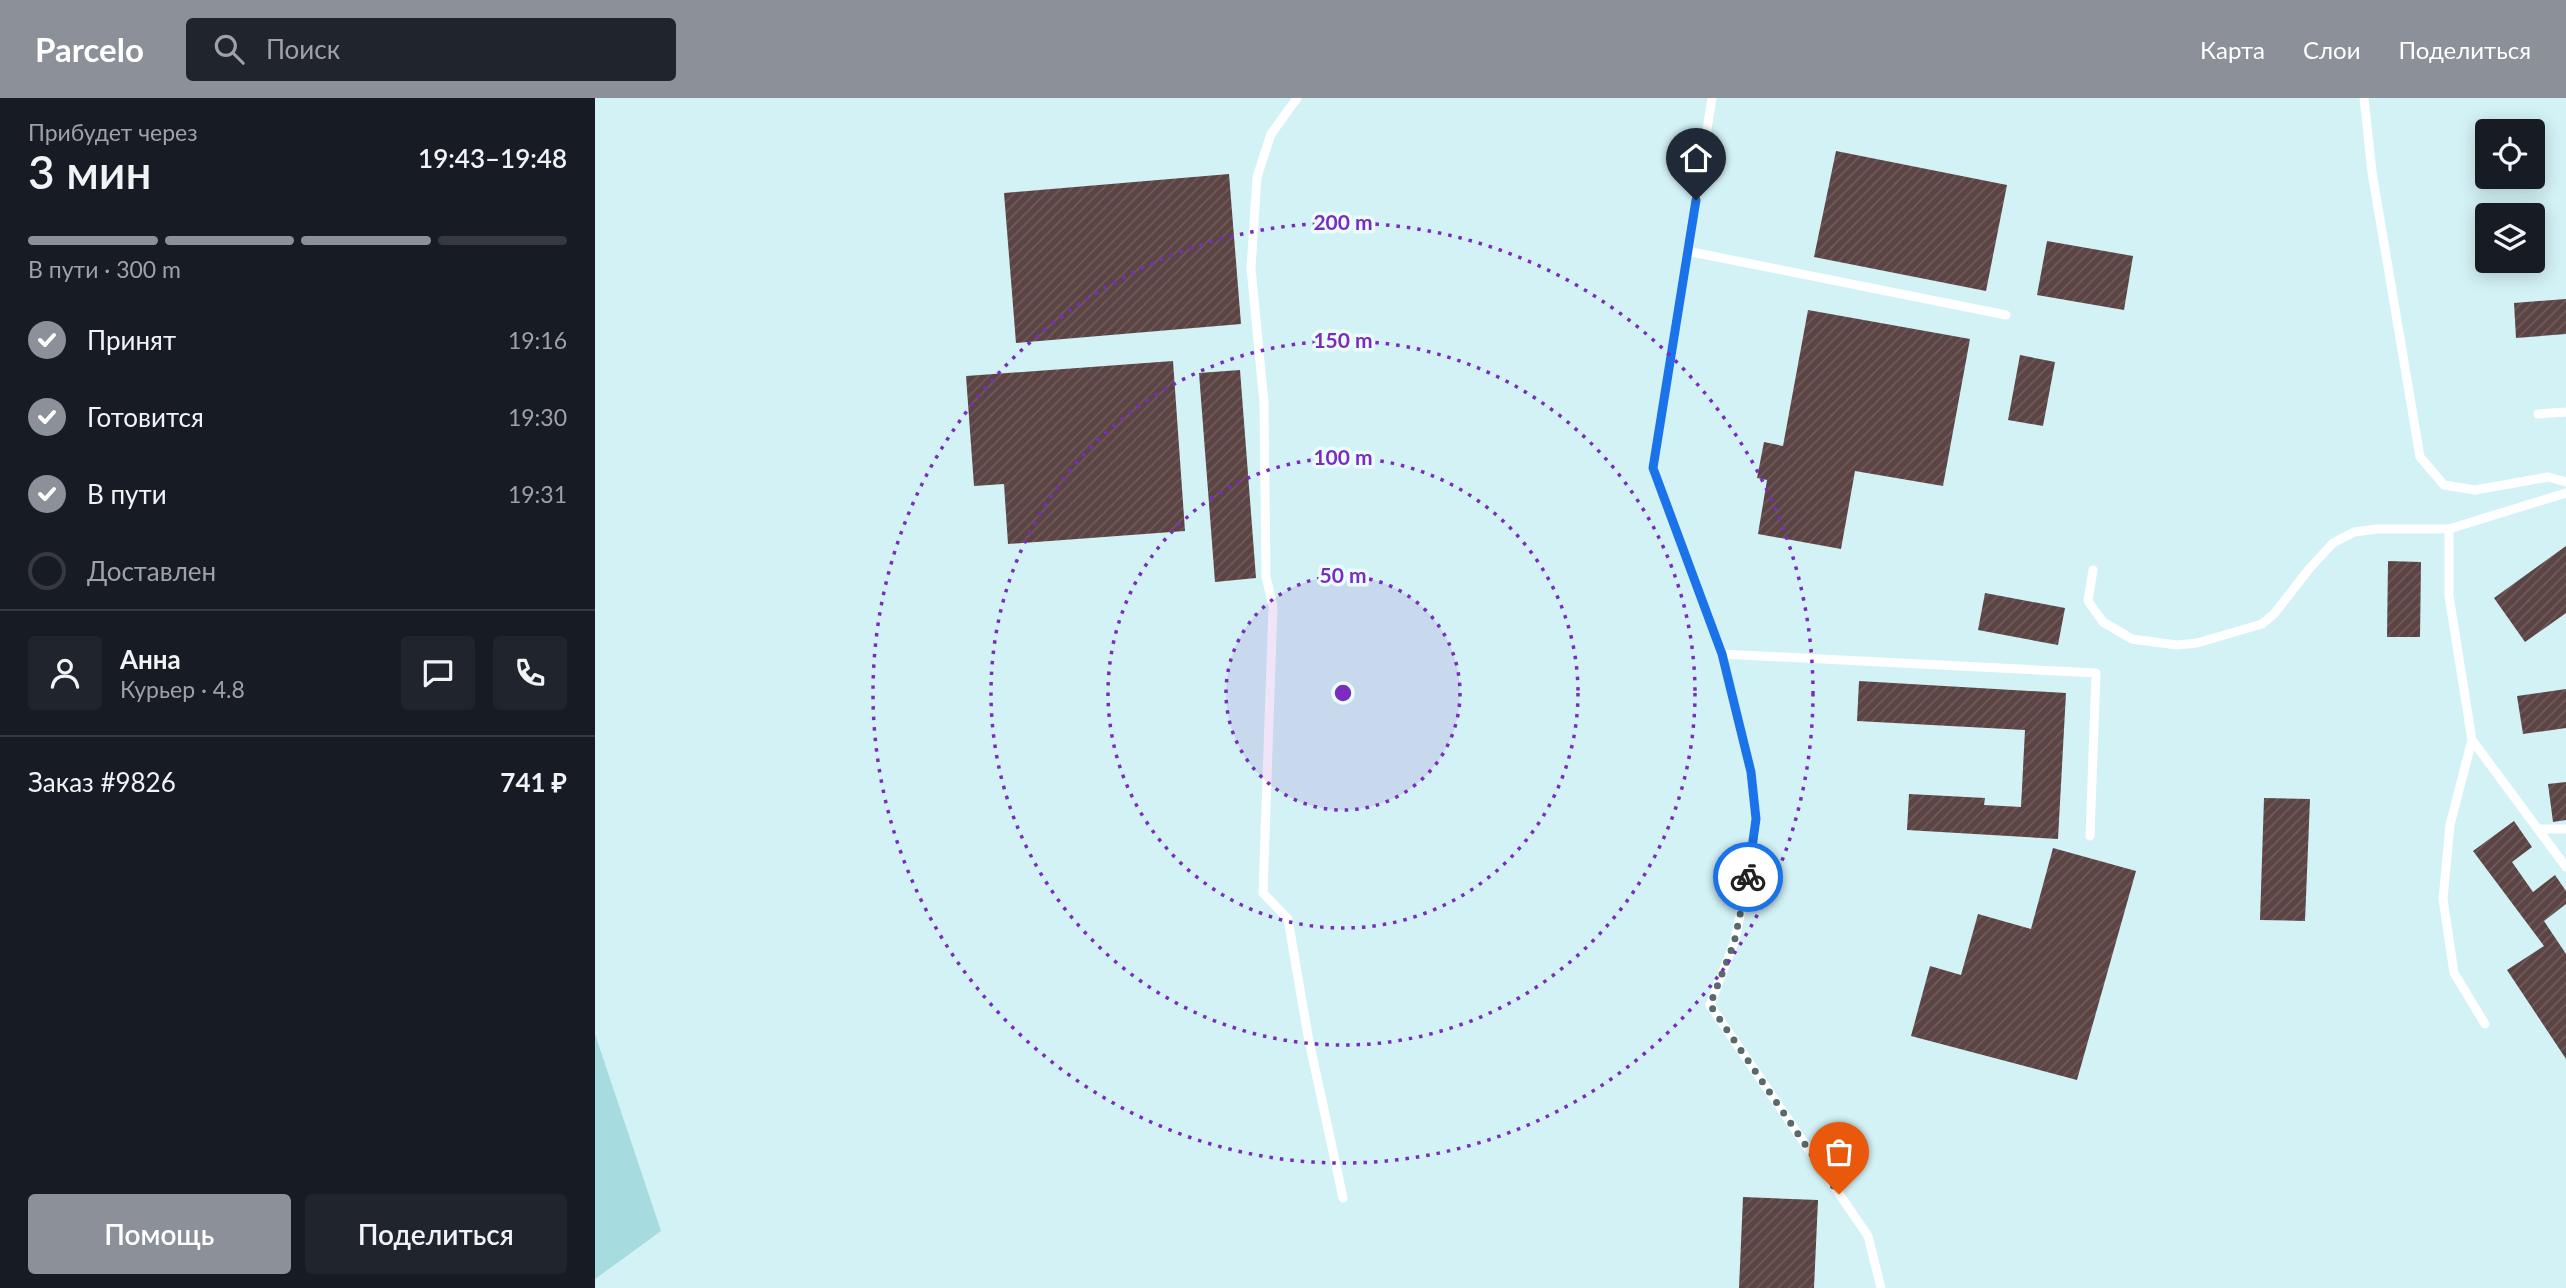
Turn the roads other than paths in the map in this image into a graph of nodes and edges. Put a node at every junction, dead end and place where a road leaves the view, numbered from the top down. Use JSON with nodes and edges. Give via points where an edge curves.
{"nodes":[{"id":1,"x":1297,"y":98,"type":"edge"},
{"id":2,"x":1713,"y":98,"type":"edge"},
{"id":3,"x":2364,"y":98,"type":"edge"},
{"id":4,"x":1687,"y":251,"type":"junction"},
{"id":5,"x":2006,"y":315,"type":"dead end"},
{"id":6,"x":2566,"y":412,"type":"edge"},
{"id":7,"x":2538,"y":414,"type":"dead end"},
{"id":8,"x":2566,"y":482,"type":"edge"},
{"id":9,"x":2566,"y":493,"type":"edge"},
{"id":10,"x":2449,"y":529,"type":"junction"},
{"id":11,"x":2093,"y":570,"type":"dead end"},
{"id":12,"x":1722,"y":654,"type":"junction"},
{"id":13,"x":2472,"y":740,"type":"junction"},
{"id":14,"x":2538,"y":829,"type":"junction"},
{"id":15,"x":2566,"y":829,"type":"edge"},
{"id":16,"x":2090,"y":836,"type":"dead end"},
{"id":17,"x":2566,"y":867,"type":"edge"},
{"id":18,"x":2485,"y":1024,"type":"dead end"},
{"id":19,"x":1343,"y":1198,"type":"dead end"},
{"id":20,"x":1881,"y":1288,"type":"edge"}],
"edges":[{"from":1,"to":19,"type":"lane","via":[[1271,134],[1257,177],[1251,268],[1264,402],[1266,577],[1273,606],[1263,893],[1288,919]]},
{"from":2,"to":4,"type":"lane"},
{"from":3,"to":8,"type":"lane","via":[[2372,172],[2420,457],[2444,485],[2475,490],[2548,477]]},
{"from":4,"to":5,"type":"lane"},
{"from":4,"to":12,"type":"lane","via":[[1653,468]]},
{"from":6,"to":7,"type":"lane"},
{"from":9,"to":10,"type":"lane"},
{"from":10,"to":11,"type":"lane","via":[[2354,532],[2333,543],[2262,624],[2197,643],[2132,639],[2103,622],[2088,601]]},
{"from":10,"to":13,"type":"lane","via":[[2449,596]]},
{"from":12,"to":16,"type":"lane","via":[[2096,673]]},
{"from":12,"to":20,"type":"lane","via":[[1751,772],[1756,819],[1734,943],[1710,1005],[1868,1237]]},
{"from":13,"to":14,"type":"lane"},
{"from":13,"to":18,"type":"lane","via":[[2451,825],[2443,899],[2454,973]]},
{"from":14,"to":15,"type":"lane"},
{"from":14,"to":17,"type":"lane"}]}
